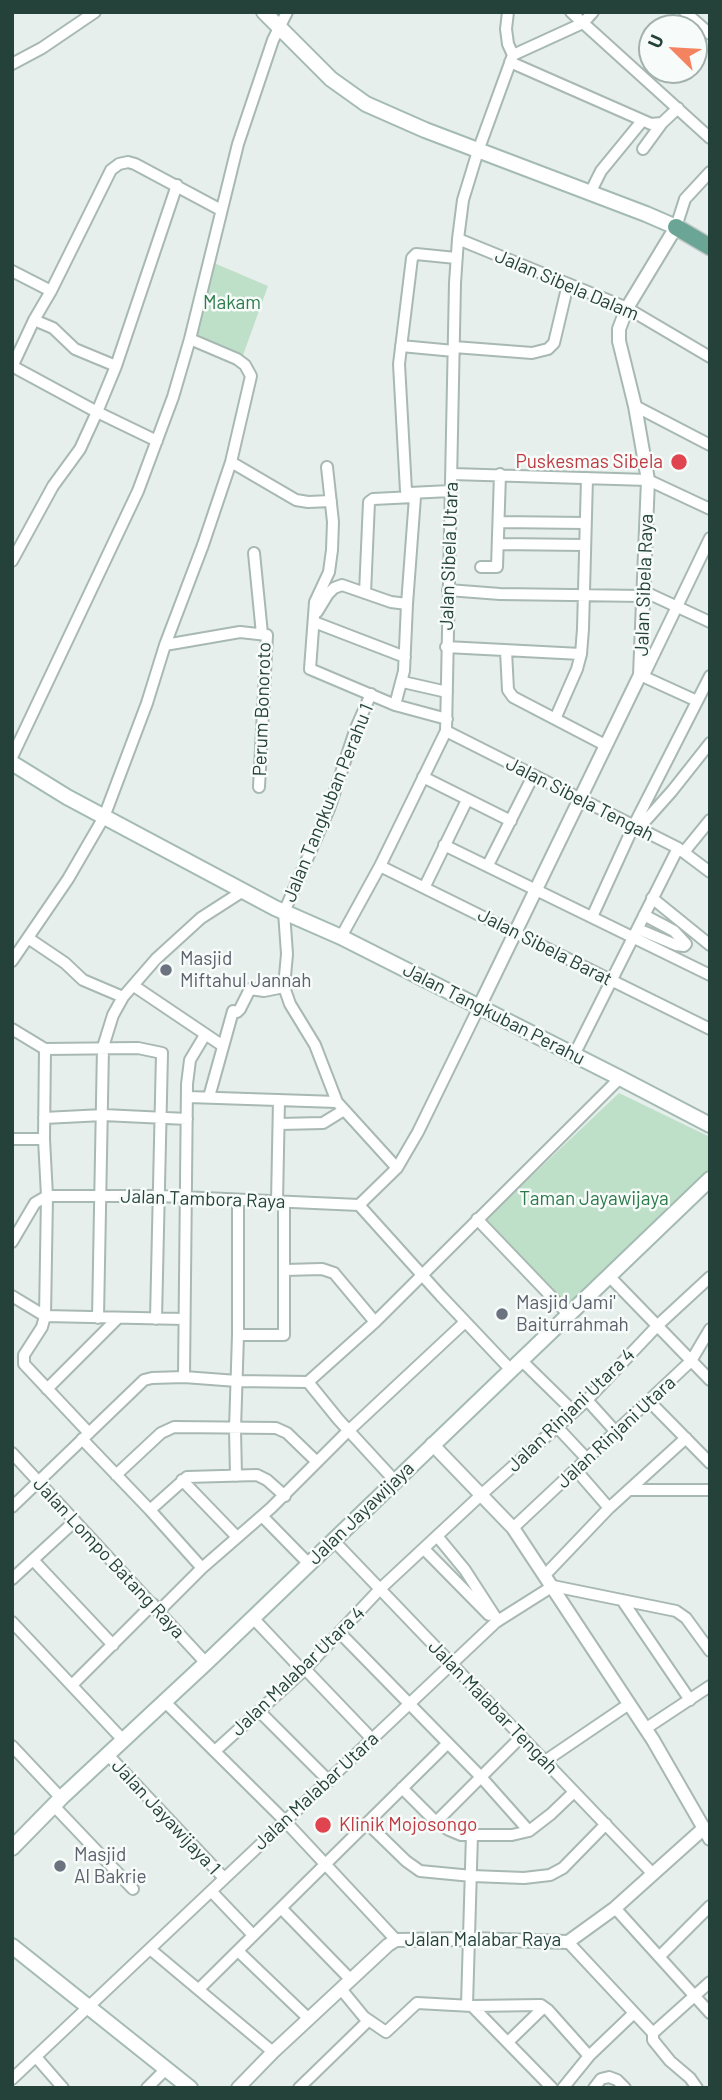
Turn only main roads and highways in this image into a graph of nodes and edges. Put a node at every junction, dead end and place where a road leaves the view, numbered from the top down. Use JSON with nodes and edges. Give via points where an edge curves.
{"nodes":[{"id":1,"x":264,"y":12,"type":"edge"},
{"id":2,"x":676,"y":228,"type":"joint"},
{"id":3,"x":710,"y":247,"type":"edge"},
{"id":4,"x":12,"y":763,"type":"edge"},
{"id":5,"x":710,"y":1125,"type":"edge"},
{"id":6,"x":710,"y":1179,"type":"edge"},
{"id":7,"x":12,"y":1848,"type":"edge"},
{"id":8,"x":12,"y":1947,"type":"edge"},
{"id":9,"x":190,"y":2088,"type":"edge"}],
"edges":[{"from":1,"to":2,"type":"main road","via":[[344,89],[366,104]]},
{"from":2,"to":3,"type":"main road"},
{"from":4,"to":5,"type":"main road","name":"Jalan Tangkuban Perahu","via":[[66,797],[245,892]]},
{"from":6,"to":7,"type":"main road","name":"Jalan Jayawijaya"},
{"from":8,"to":9,"type":"main road"}]}
